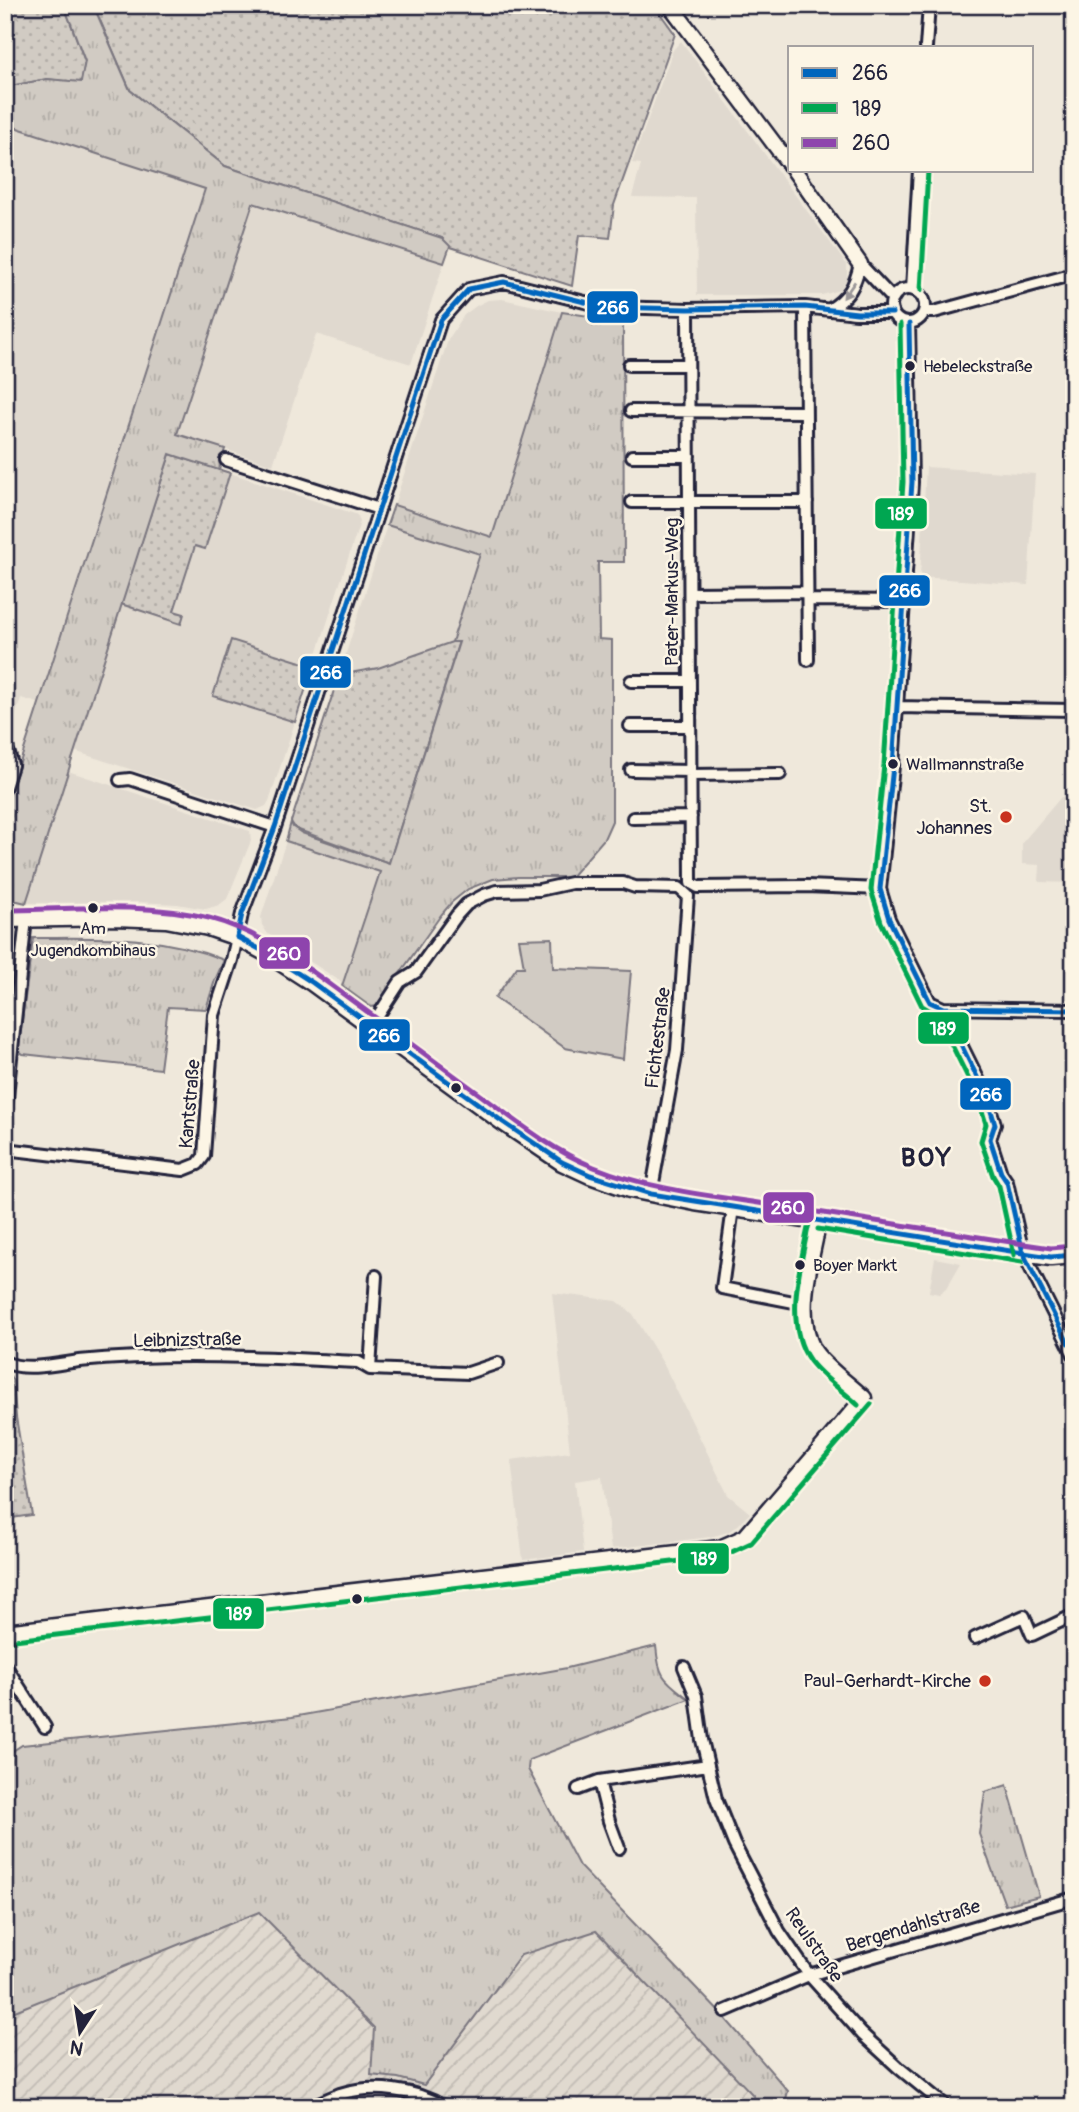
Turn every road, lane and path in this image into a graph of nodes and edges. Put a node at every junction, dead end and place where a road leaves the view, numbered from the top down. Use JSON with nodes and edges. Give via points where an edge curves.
{"nodes":[{"id":1,"x":670,"y":5,"type":"edge"},
{"id":2,"x":929,"y":5,"type":"edge"},
{"id":3,"x":926,"y":46,"type":"edge"},
{"id":4,"x":788,"y":162,"type":"edge"},
{"id":5,"x":795,"y":172,"type":"edge"},
{"id":6,"x":919,"y":172,"type":"edge"},
{"id":7,"x":860,"y":264,"type":"junction"},
{"id":8,"x":1074,"y":274,"type":"edge"},
{"id":9,"x":912,"y":289,"type":"junction"},
{"id":10,"x":893,"y":299,"type":"junction"},
{"id":11,"x":805,"y":307,"type":"junction"},
{"id":12,"x":688,"y":309,"type":"junction"},
{"id":13,"x":829,"y":310,"type":"junction"},
{"id":14,"x":925,"y":312,"type":"junction"},
{"id":15,"x":892,"y":313,"type":"junction"},
{"id":16,"x":909,"y":324,"type":"junction"},
{"id":17,"x":629,"y":365,"type":"dead end"},
{"id":18,"x":688,"y":365,"type":"junction"},
{"id":19,"x":631,"y":411,"type":"dead end"},
{"id":20,"x":689,"y":411,"type":"junction"},
{"id":21,"x":806,"y":412,"type":"junction"},
{"id":22,"x":632,"y":456,"type":"dead end"},
{"id":23,"x":689,"y":456,"type":"junction"},
{"id":24,"x":226,"y":460,"type":"dead end"},
{"id":25,"x":632,"y":502,"type":"dead end"},
{"id":26,"x":690,"y":502,"type":"junction"},
{"id":27,"x":807,"y":502,"type":"junction"},
{"id":28,"x":379,"y":509,"type":"junction"},
{"id":29,"x":690,"y":593,"type":"junction"},
{"id":30,"x":807,"y":596,"type":"junction"},
{"id":31,"x":904,"y":601,"type":"junction"},
{"id":32,"x":808,"y":660,"type":"dead end"},
{"id":33,"x":631,"y":681,"type":"dead end"},
{"id":34,"x":689,"y":681,"type":"junction"},
{"id":35,"x":897,"y":707,"type":"junction"},
{"id":36,"x":1074,"y":710,"type":"edge"},
{"id":37,"x":630,"y":726,"type":"dead end"},
{"id":38,"x":690,"y":726,"type":"junction"},
{"id":39,"x":5,"y":741,"type":"edge"},
{"id":40,"x":631,"y":770,"type":"dead end"},
{"id":41,"x":691,"y":773,"type":"junction"},
{"id":42,"x":780,"y":774,"type":"dead end"},
{"id":43,"x":120,"y":780,"type":"dead end"},
{"id":44,"x":5,"y":787,"type":"edge"},
{"id":45,"x":691,"y":817,"type":"junction"},
{"id":46,"x":633,"y":818,"type":"dead end"},
{"id":47,"x":275,"y":827,"type":"junction"},
{"id":48,"x":880,"y":889,"type":"junction"},
{"id":49,"x":6,"y":919,"type":"edge"},
{"id":50,"x":26,"y":919,"type":"junction"},
{"id":51,"x":237,"y":937,"type":"junction"},
{"id":52,"x":943,"y":1008,"type":"junction"},
{"id":53,"x":1074,"y":1010,"type":"edge"},
{"id":54,"x":372,"y":1026,"type":"junction"},
{"id":55,"x":5,"y":1114,"type":"edge"},
{"id":56,"x":5,"y":1149,"type":"edge"},
{"id":57,"x":651,"y":1194,"type":"junction"},
{"id":58,"x":733,"y":1208,"type":"junction"},
{"id":59,"x":819,"y":1220,"type":"junction"},
{"id":60,"x":1023,"y":1254,"type":"junction"},
{"id":61,"x":1074,"y":1255,"type":"edge"},
{"id":62,"x":376,"y":1276,"type":"dead end"},
{"id":63,"x":804,"y":1304,"type":"junction"},
{"id":64,"x":1074,"y":1356,"type":"edge"},
{"id":65,"x":5,"y":1362,"type":"edge"},
{"id":66,"x":498,"y":1363,"type":"dead end"},
{"id":67,"x":370,"y":1369,"type":"junction"},
{"id":68,"x":1074,"y":1615,"type":"edge"},
{"id":69,"x":5,"y":1632,"type":"edge"},
{"id":70,"x":975,"y":1638,"type":"dead end"},
{"id":71,"x":5,"y":1665,"type":"edge"},
{"id":72,"x":684,"y":1667,"type":"dead end"},
{"id":73,"x":45,"y":1727,"type":"dead end"},
{"id":74,"x":708,"y":1765,"type":"junction"},
{"id":75,"x":599,"y":1781,"type":"junction"},
{"id":76,"x":578,"y":1789,"type":"dead end"},
{"id":77,"x":620,"y":1848,"type":"dead end"},
{"id":78,"x":1074,"y":1898,"type":"edge"},
{"id":79,"x":808,"y":1975,"type":"junction"},
{"id":80,"x":725,"y":2011,"type":"dead end"},
{"id":81,"x":309,"y":2107,"type":"edge"},
{"id":82,"x":444,"y":2107,"type":"edge"},
{"id":83,"x":947,"y":2107,"type":"edge"}],
"edges":[{"from":1,"to":4,"type":"street"},
{"from":2,"to":3,"type":"street"},
{"from":5,"to":7,"type":"street"},
{"from":6,"to":9,"type":"street"},
{"from":7,"to":10,"type":"street"},
{"from":7,"to":13,"type":"street","one_way":true,"via":[[853,288]]},
{"from":8,"to":14,"type":"street"},
{"from":9,"to":10,"type":"street"},
{"from":9,"to":14,"type":"street","via":[[923,298]]},
{"from":10,"to":15,"type":"street"},
{"from":11,"to":12,"type":"street"},
{"from":11,"to":13,"type":"street"},
{"from":11,"to":21,"type":"street"},
{"from":12,"to":18,"type":"street","name":"Pater-Markus-Weg"},
{"from":12,"to":28,"type":"street","via":[[605,307],[504,282],[469,289],[441,320]]},
{"from":13,"to":15,"type":"street"},
{"from":14,"to":16,"type":"street"},
{"from":15,"to":16,"type":"street"},
{"from":16,"to":31,"type":"street","via":[[912,467]]},
{"from":17,"to":18,"type":"street"},
{"from":18,"to":20,"type":"street","name":"Pater-Markus-Weg"},
{"from":19,"to":20,"type":"street"},
{"from":20,"to":21,"type":"street"},
{"from":20,"to":23,"type":"street","name":"Pater-Markus-Weg"},
{"from":21,"to":27,"type":"street"},
{"from":22,"to":23,"type":"street"},
{"from":23,"to":26,"type":"street","name":"Pater-Markus-Weg"},
{"from":24,"to":28,"type":"street"},
{"from":25,"to":26,"type":"street","name":"Pater-Markus-Weg"},
{"from":26,"to":27,"type":"street"},
{"from":26,"to":29,"type":"street","name":"Pater-Markus-Weg"},
{"from":27,"to":30,"type":"street"},
{"from":28,"to":47,"type":"street"},
{"from":29,"to":30,"type":"street"},
{"from":29,"to":34,"type":"street","name":"Pater-Markus-Weg"},
{"from":30,"to":31,"type":"street"},
{"from":30,"to":32,"type":"street"},
{"from":31,"to":35,"type":"street"},
{"from":33,"to":34,"type":"street","name":"Pater-Markus-Weg"},
{"from":34,"to":38,"type":"street","name":"Pater-Markus-Weg"},
{"from":35,"to":36,"type":"street"},
{"from":35,"to":48,"type":"street"},
{"from":37,"to":38,"type":"street"},
{"from":38,"to":41,"type":"street","name":"Pater-Markus-Weg"},
{"from":39,"to":44,"type":"street","via":[[12,765]]},
{"from":40,"to":41,"type":"street"},
{"from":41,"to":42,"type":"street"},
{"from":41,"to":45,"type":"street","name":"Pater-Markus-Weg"},
{"from":43,"to":47,"type":"street","via":[[130,779]]},
{"from":45,"to":46,"type":"street"},
{"from":45,"to":48,"type":"street","name":"Pater-Markus-Weg","via":[[690,879],[695,886]]},
{"from":47,"to":51,"type":"street"},
{"from":48,"to":52,"type":"street","via":[[889,919],[930,1002]]},
{"from":49,"to":50,"type":"main road"},
{"from":50,"to":51,"type":"main road","via":[[166,919]]},
{"from":50,"to":55,"type":"street"},
{"from":51,"to":54,"type":"main road"},
{"from":51,"to":56,"type":"street","name":"Kantstraße","via":[[215,1015],[206,1147],[198,1164],[177,1169]]},
{"from":52,"to":53,"type":"street"},
{"from":52,"to":60,"type":"street","via":[[986,1095],[995,1124],[990,1139],[1007,1182]]},
{"from":54,"to":57,"type":"main road","via":[[562,1162]]},
{"from":54,"to":57,"type":"street","name":"Fichtestraße","via":[[400,982],[416,972],[467,904],[484,895],[571,883],[679,888],[688,896],[677,1050]]},
{"from":57,"to":58,"type":"main road"},
{"from":58,"to":59,"type":"main road"},
{"from":58,"to":63,"type":"street","via":[[722,1288]]},
{"from":59,"to":60,"type":"main road"},
{"from":59,"to":63,"type":"street"},
{"from":60,"to":61,"type":"main road"},
{"from":60,"to":64,"type":"street"},
{"from":62,"to":67,"type":"street"},
{"from":63,"to":69,"type":"street","via":[[813,1349],[864,1398],[745,1537],[720,1548]]},
{"from":65,"to":67,"type":"street","name":"Leibnizstraße","via":[[19,1368],[230,1355],[358,1362]]},
{"from":66,"to":67,"type":"street","name":"Leibnizstraße","via":[[468,1373]]},
{"from":68,"to":70,"type":"street","via":[[1032,1635],[1024,1616]]},
{"from":71,"to":73,"type":"street"},
{"from":72,"to":74,"type":"street","name":"Reulstraße","via":[[696,1696]]},
{"from":74,"to":75,"type":"street"},
{"from":74,"to":79,"type":"street","name":"Reulstraße","via":[[734,1844],[779,1931]]},
{"from":75,"to":76,"type":"street"},
{"from":75,"to":77,"type":"street"},
{"from":78,"to":79,"type":"street","name":"Bergendahlstraße"},
{"from":79,"to":80,"type":"street","name":"Bergendahlstraße"},
{"from":79,"to":83,"type":"street","name":"Reulstraße","via":[[862,2034]]},
{"from":81,"to":82,"type":"street","via":[[342,2094],[373,2089],[412,2094]]}]}
